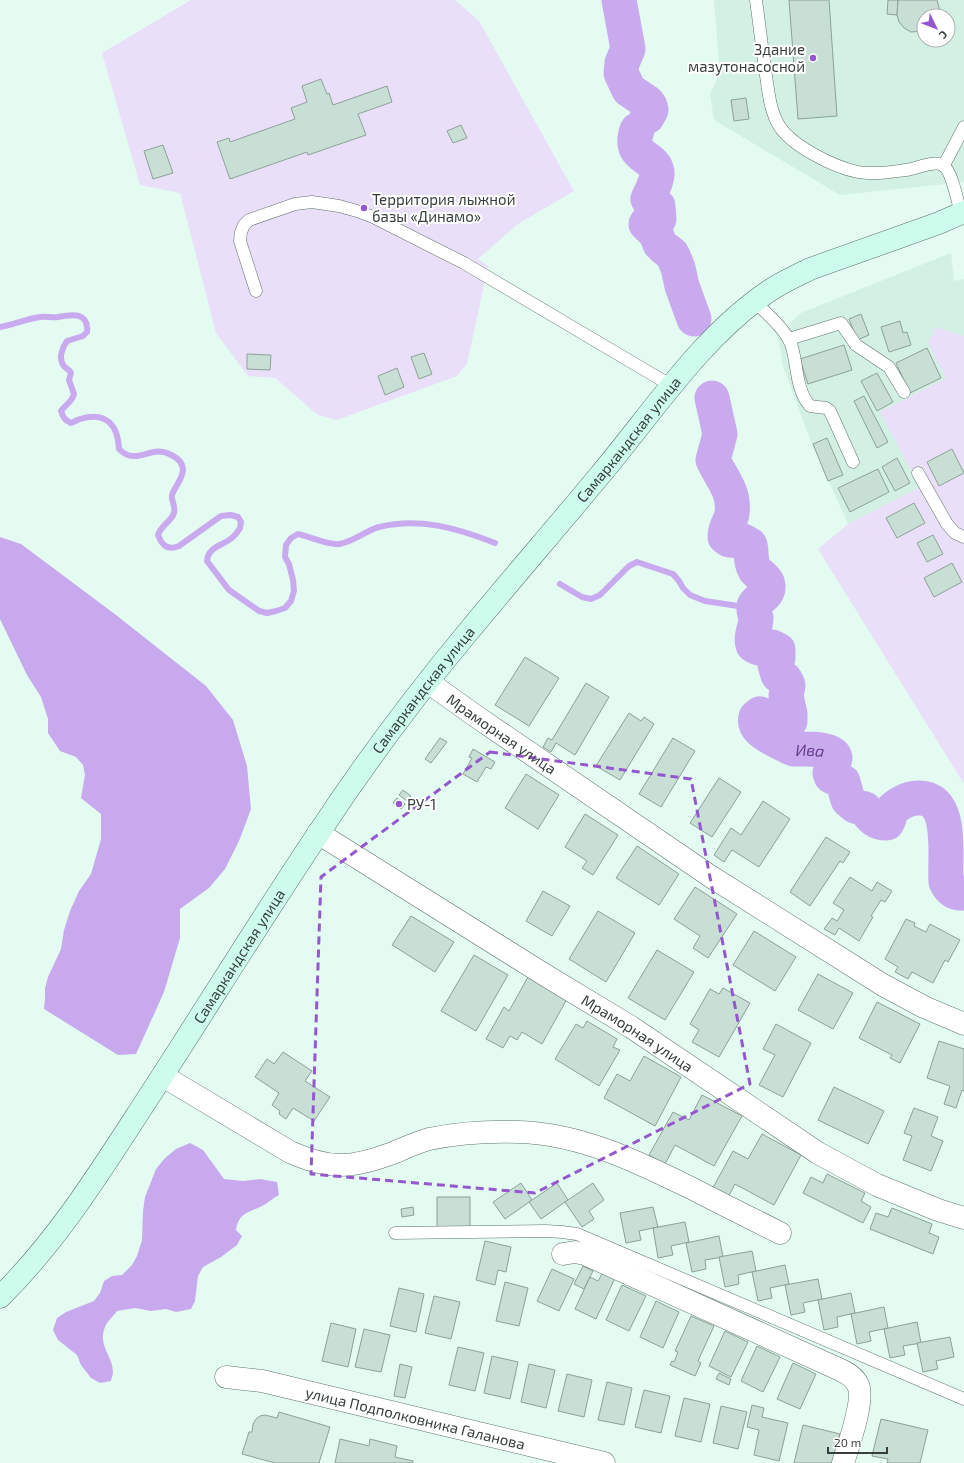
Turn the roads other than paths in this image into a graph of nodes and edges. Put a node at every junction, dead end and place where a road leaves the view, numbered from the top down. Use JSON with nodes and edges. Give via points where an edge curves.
{"nodes":[{"id":1,"x":756,"y":0,"type":"edge"},
{"id":2,"x":964,"y":127,"type":"edge"},
{"id":3,"x":944,"y":165,"type":"junction"},
{"id":4,"x":963,"y":213,"type":"edge"},
{"id":5,"x":256,"y":291,"type":"dead end"},
{"id":6,"x":754,"y":301,"type":"junction"},
{"id":7,"x":789,"y":339,"type":"junction"},
{"id":8,"x":672,"y":386,"type":"junction"},
{"id":9,"x":904,"y":392,"type":"dead end"},
{"id":10,"x":853,"y":462,"type":"dead end"},
{"id":11,"x":918,"y":473,"type":"dead end"},
{"id":12,"x":964,"y":537,"type":"edge"},
{"id":13,"x":428,"y":682,"type":"junction"},
{"id":14,"x":318,"y":833,"type":"junction"},
{"id":15,"x":964,"y":1024,"type":"edge"},
{"id":16,"x":162,"y":1076,"type":"junction"},
{"id":17,"x":964,"y":1218,"type":"edge"},
{"id":18,"x":395,"y":1233,"type":"dead end"},
{"id":19,"x":780,"y":1233,"type":"dead end"},
{"id":20,"x":563,"y":1254,"type":"dead end"},
{"id":21,"x":0,"y":1297,"type":"edge"},
{"id":22,"x":226,"y":1377,"type":"dead end"},
{"id":23,"x":964,"y":1399,"type":"edge"},
{"id":24,"x":604,"y":1463,"type":"edge"},
{"id":25,"x":843,"y":1463,"type":"edge"}],
"edges":[{"from":1,"to":3,"type":"lane","via":[[770,102],[778,124],[790,138],[812,153],[857,172],[883,173],[934,163]]},
{"from":2,"to":3,"type":"lane"},
{"from":3,"to":4,"type":"lane"},
{"from":4,"to":6,"type":"street","name":"Самаркандская улица","via":[[810,269],[772,288]]},
{"from":5,"to":8,"type":"lane","via":[[240,241],[244,225],[256,216],[295,204],[312,202],[339,206],[372,217],[464,263]]},
{"from":6,"to":7,"type":"lane"},
{"from":6,"to":8,"type":"street","name":"Самаркандская улица","via":[[711,340]]},
{"from":7,"to":9,"type":"lane","via":[[841,323],[856,345],[889,367]]},
{"from":7,"to":10,"type":"lane","via":[[806,402],[810,406],[830,411]]},
{"from":8,"to":13,"type":"street","name":"Самаркандская улица"},
{"from":11,"to":12,"type":"lane","via":[[947,524],[955,533]]},
{"from":13,"to":14,"type":"street","name":"Самаркандская улица"},
{"from":13,"to":15,"type":"street","name":"Мраморная улица","via":[[710,876],[883,985],[924,1007]]},
{"from":14,"to":16,"type":"street","name":"Самаркандская улица"},
{"from":14,"to":17,"type":"street","name":"Мраморная улица","via":[[631,1027],[818,1153],[877,1185]]},
{"from":16,"to":19,"type":"street","via":[[290,1152],[325,1164],[340,1166],[370,1161],[411,1144],[460,1134],[520,1132],[551,1135],[614,1152],[641,1163]]},
{"from":16,"to":21,"type":"street","name":"Самаркандская улица","via":[[69,1214]]},
{"from":18,"to":23,"type":"lane","via":[[546,1231],[577,1234]]},
{"from":20,"to":25,"type":"street","via":[[585,1254],[851,1376],[860,1387],[860,1399]]},
{"from":22,"to":24,"type":"street","name":"улица Подполковника Галанова","via":[[262,1381]]}]}
